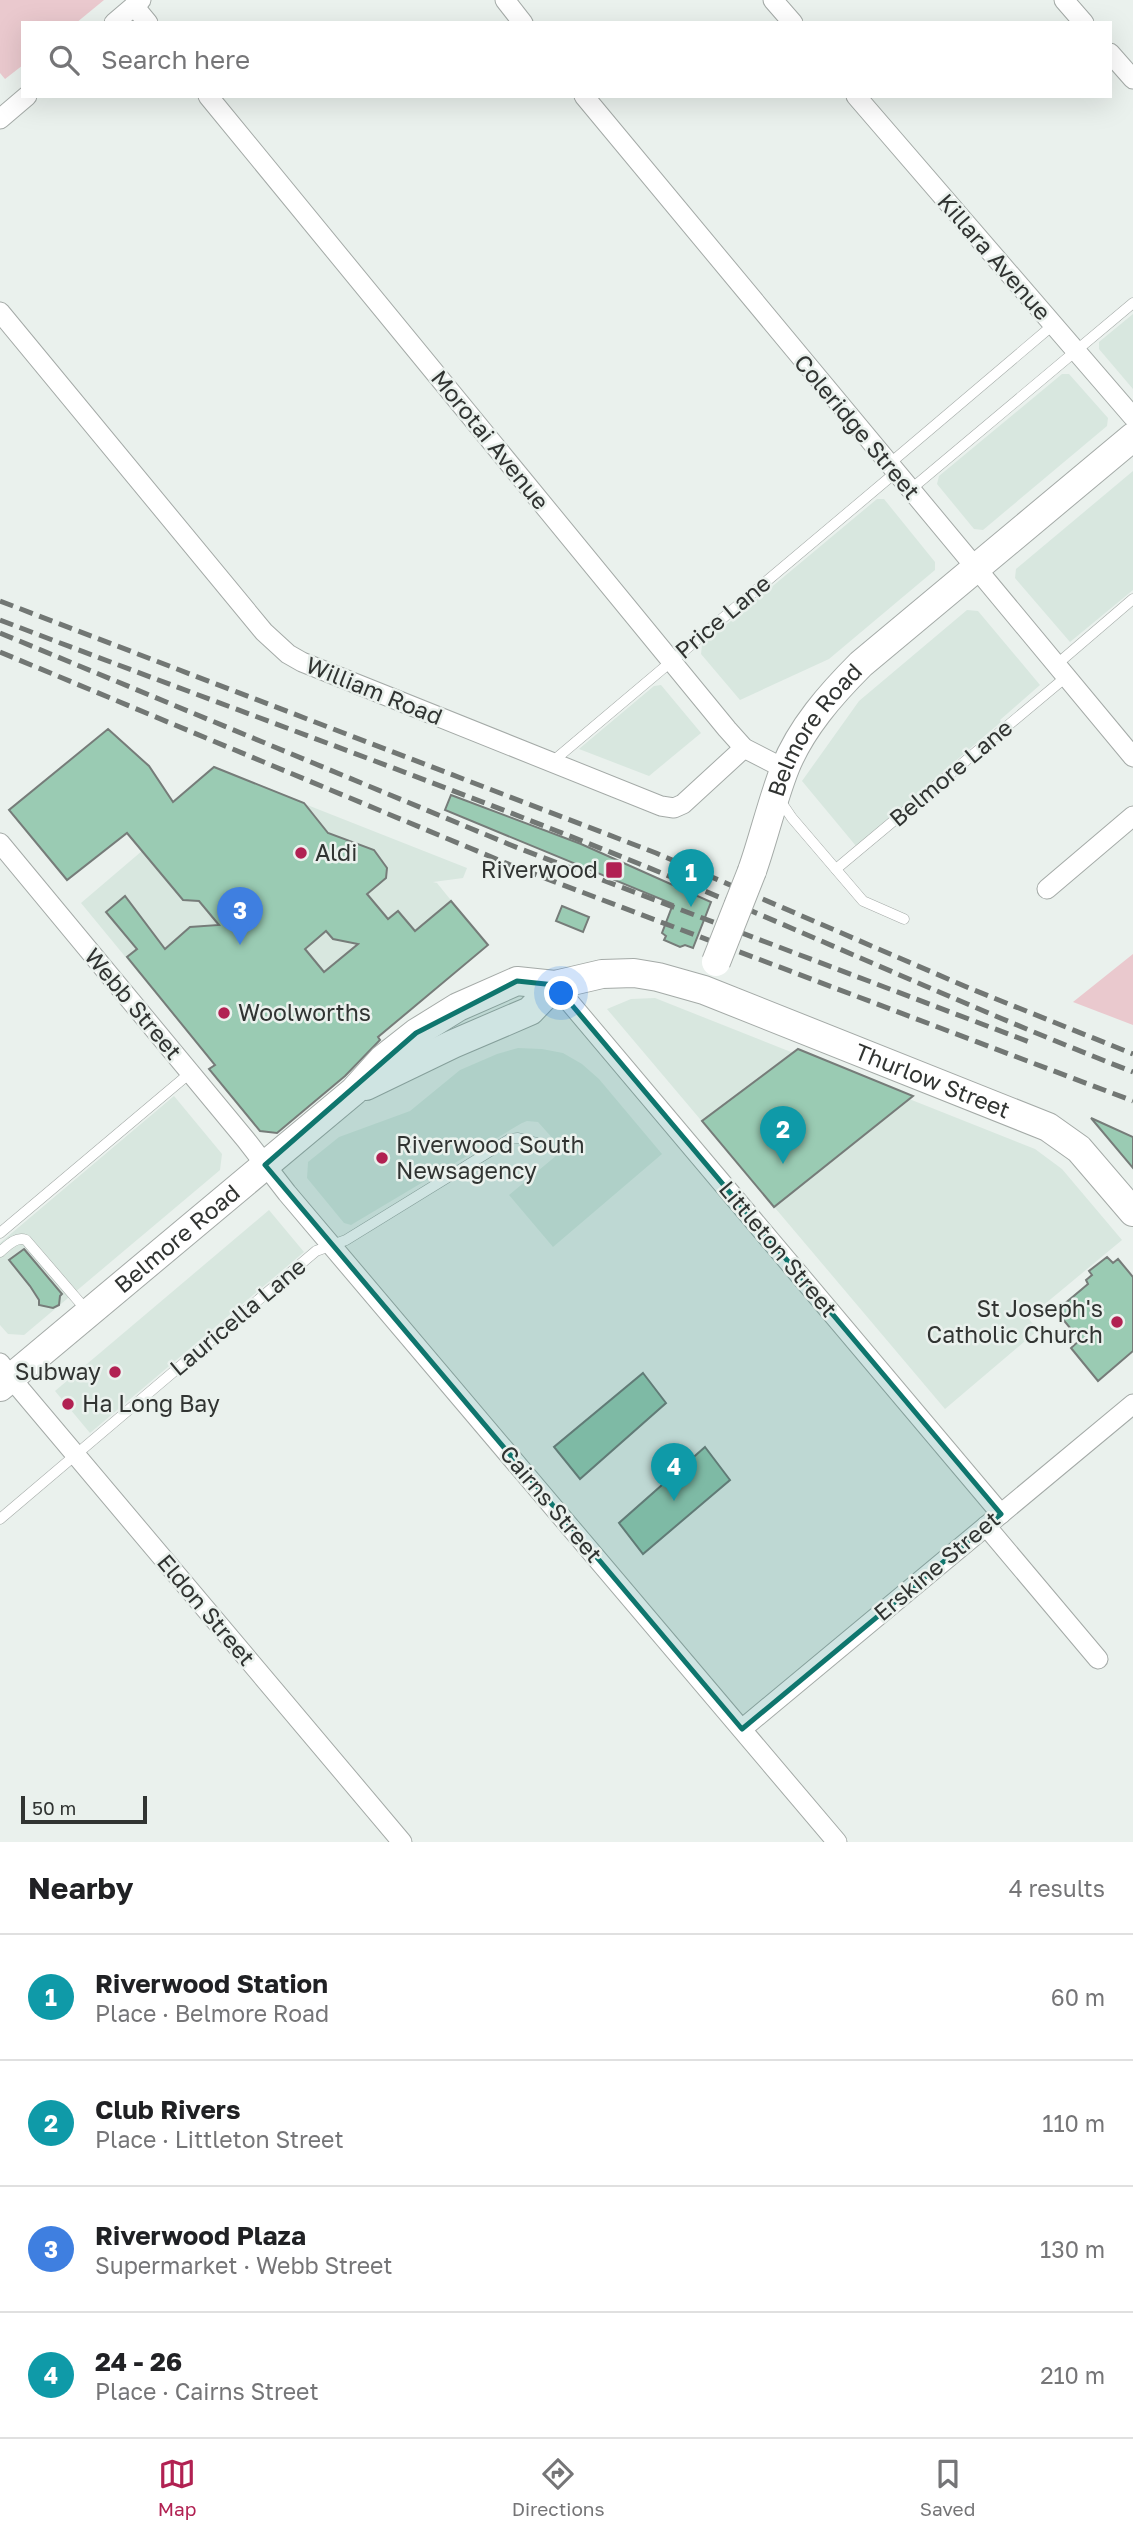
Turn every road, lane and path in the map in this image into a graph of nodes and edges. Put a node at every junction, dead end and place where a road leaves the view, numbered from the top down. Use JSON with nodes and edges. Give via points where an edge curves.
{"nodes":[{"id":1,"x":505,"y":0,"type":"edge"},
{"id":2,"x":773,"y":0,"type":"edge"},
{"id":3,"x":1064,"y":0,"type":"edge"},
{"id":4,"x":137,"y":3,"type":"edge"},
{"id":5,"x":116,"y":21,"type":"edge"},
{"id":6,"x":147,"y":21,"type":"edge"},
{"id":7,"x":521,"y":21,"type":"edge"},
{"id":8,"x":791,"y":21,"type":"edge"},
{"id":9,"x":1082,"y":21,"type":"edge"},
{"id":10,"x":1112,"y":55,"type":"edge"},
{"id":11,"x":1133,"y":79,"type":"edge"},
{"id":12,"x":25,"y":98,"type":"edge"},
{"id":13,"x":210,"y":98,"type":"edge"},
{"id":14,"x":586,"y":98,"type":"edge"},
{"id":15,"x":858,"y":98,"type":"edge"},
{"id":16,"x":0,"y":119,"type":"edge"},
{"id":17,"x":1133,"y":303,"type":"edge"},
{"id":18,"x":0,"y":313,"type":"edge"},
{"id":19,"x":1053,"y":325,"type":"junction"},
{"id":20,"x":1076,"y":351,"type":"junction"},
{"id":21,"x":1133,"y":417,"type":"edge"},
{"id":22,"x":1133,"y":437,"type":"edge"},
{"id":23,"x":891,"y":469,"type":"junction"},
{"id":24,"x":910,"y":491,"type":"junction"},
{"id":25,"x":975,"y":569,"type":"junction"},
{"id":26,"x":1133,"y":599,"type":"edge"},
{"id":27,"x":671,"y":661,"type":"junction"},
{"id":28,"x":1061,"y":671,"type":"junction"},
{"id":29,"x":744,"y":748,"type":"junction"},
{"id":30,"x":1133,"y":757,"type":"edge"},
{"id":31,"x":552,"y":762,"type":"junction"},
{"id":32,"x":781,"y":783,"type":"junction"},
{"id":33,"x":1133,"y":816,"type":"edge"},
{"id":34,"x":0,"y":843,"type":"edge"},
{"id":35,"x":836,"y":869,"type":"junction"},
{"id":36,"x":1048,"y":889,"type":"dead end"},
{"id":37,"x":904,"y":919,"type":"dead end"},
{"id":38,"x":555,"y":985,"type":"junction"},
{"id":39,"x":704,"y":990,"type":"junction"},
{"id":40,"x":190,"y":1073,"type":"junction"},
{"id":41,"x":537,"y":1143,"type":"dead end"},
{"id":42,"x":265,"y":1165,"type":"junction"},
{"id":43,"x":1133,"y":1212,"type":"edge"},
{"id":44,"x":0,"y":1233,"type":"edge"},
{"id":45,"x":331,"y":1246,"type":"junction"},
{"id":46,"x":0,"y":1252,"type":"edge"},
{"id":47,"x":88,"y":1313,"type":"junction"},
{"id":48,"x":4,"y":1376,"type":"edge"},
{"id":49,"x":1133,"y":1404,"type":"edge"},
{"id":50,"x":75,"y":1455,"type":"junction"},
{"id":51,"x":0,"y":1519,"type":"edge"},
{"id":52,"x":993,"y":1520,"type":"junction"},
{"id":53,"x":1098,"y":1659,"type":"dead end"},
{"id":54,"x":742,"y":1729,"type":"junction"},
{"id":55,"x":402,"y":1842,"type":"edge"},
{"id":56,"x":837,"y":1842,"type":"edge"}],
"edges":[{"from":1,"to":7,"type":"street"},
{"from":2,"to":8,"type":"street"},
{"from":3,"to":9,"type":"street"},
{"from":4,"to":5,"type":"street"},
{"from":4,"to":6,"type":"street"},
{"from":10,"to":11,"type":"street"},
{"from":12,"to":16,"type":"street"},
{"from":13,"to":27,"type":"street","name":"Morotai Avenue"},
{"from":14,"to":23,"type":"street","name":"Coleridge Street"},
{"from":15,"to":19,"type":"street","name":"Killara Avenue"},
{"from":17,"to":20,"type":"lane"},
{"from":18,"to":31,"type":"street","name":"William Road","via":[[264,632],[288,654]]},
{"from":19,"to":20,"type":"street","name":"Killara Avenue"},
{"from":19,"to":23,"type":"lane","name":"Price Lane"},
{"from":20,"to":21,"type":"street","name":"Killara Avenue"},
{"from":20,"to":24,"type":"lane"},
{"from":22,"to":25,"type":"main road","name":"Belmore Road"},
{"from":23,"to":24,"type":"street","name":"Coleridge Street"},
{"from":23,"to":27,"type":"lane","name":"Price Lane"},
{"from":24,"to":25,"type":"street","name":"Coleridge Street"},
{"from":25,"to":28,"type":"street","name":"Coleridge Street"},
{"from":25,"to":32,"type":"main road","name":"Belmore Road","via":[[843,681],[806,729]]},
{"from":26,"to":28,"type":"lane","name":"Belmore Lane"},
{"from":27,"to":29,"type":"street","name":"Morotai Avenue"},
{"from":27,"to":31,"type":"lane","name":"Price Lane"},
{"from":28,"to":30,"type":"street","name":"Coleridge Street"},
{"from":28,"to":35,"type":"lane","name":"Belmore Lane"},
{"from":29,"to":31,"type":"street","name":"William Road","via":[[674,808]]},
{"from":29,"to":32,"type":"street","name":"Morotai Avenue"},
{"from":32,"to":35,"type":"lane","via":[[792,818]]},
{"from":32,"to":39,"type":"main road","name":"Belmore Road","bridge":true},
{"from":33,"to":36,"type":"street"},
{"from":34,"to":40,"type":"street","name":"Webb Street"},
{"from":35,"to":37,"type":"lane","via":[[863,901]]},
{"from":38,"to":39,"type":"main road","name":"Belmore Road","via":[[603,974],[634,973]]},
{"from":38,"to":42,"type":"main road","name":"Belmore Road","via":[[517,981],[458,1007],[416,1033]]},
{"from":38,"to":52,"type":"street","name":"Littleton Street"},
{"from":39,"to":43,"type":"main road","name":"Thurlow Street","via":[[1048,1127],[1079,1149]]},
{"from":40,"to":42,"type":"street","name":"Webb Street"},
{"from":40,"to":44,"type":"lane"},
{"from":41,"to":45,"type":"lane","name":"Lauricella Lane","via":[[510,1139]]},
{"from":42,"to":45,"type":"street","name":"Cairns Street"},
{"from":42,"to":47,"type":"main road","name":"Belmore Road"},
{"from":45,"to":50,"type":"lane","name":"Lauricella Lane","via":[[316,1251]]},
{"from":45,"to":54,"type":"street","name":"Cairns Street"},
{"from":46,"to":47,"type":"lane","via":[[15,1240],[26,1240]]},
{"from":47,"to":48,"type":"main road","name":"Belmore Road"},
{"from":48,"to":50,"type":"street","name":"Eldon Street"},
{"from":49,"to":52,"type":"street","name":"Erskine Street"},
{"from":50,"to":51,"type":"lane","name":"Lauricella Lane"},
{"from":50,"to":55,"type":"street","name":"Eldon Street"},
{"from":52,"to":53,"type":"street","name":"Littleton Street"},
{"from":52,"to":54,"type":"street","name":"Erskine Street"},
{"from":54,"to":56,"type":"street","name":"Cairns Street"}]}
